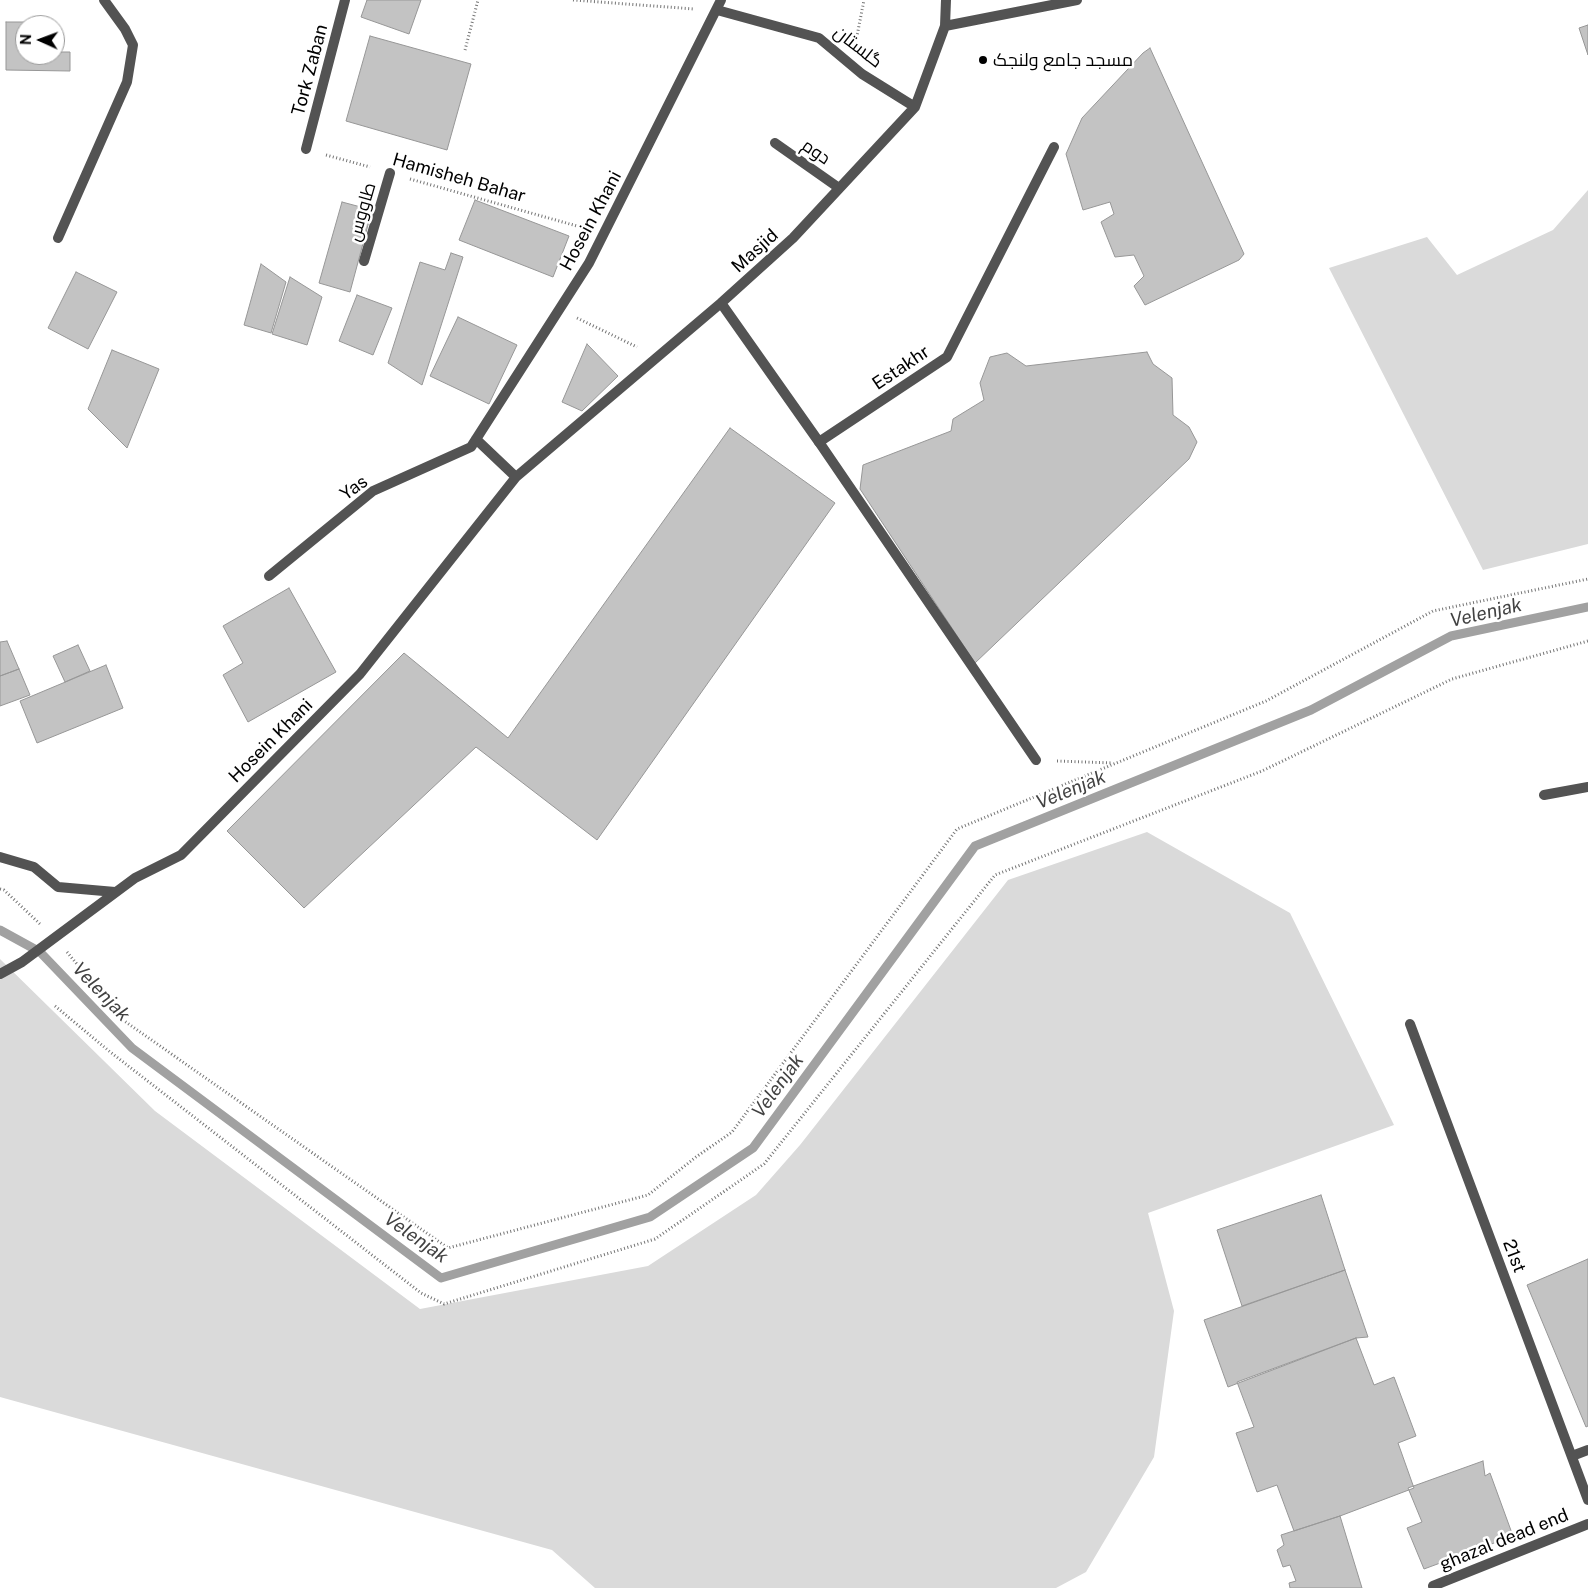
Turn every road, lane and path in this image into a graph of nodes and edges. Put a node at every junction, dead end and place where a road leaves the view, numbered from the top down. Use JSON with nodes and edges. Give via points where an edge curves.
{"nodes":[{"id":1,"x":104,"y":0,"type":"edge"},
{"id":2,"x":345,"y":0,"type":"edge"},
{"id":3,"x":478,"y":0,"type":"edge"},
{"id":4,"x":574,"y":0,"type":"edge"},
{"id":5,"x":721,"y":0,"type":"edge"},
{"id":6,"x":864,"y":0,"type":"edge"},
{"id":7,"x":946,"y":0,"type":"edge"},
{"id":8,"x":1077,"y":0,"type":"edge"},
{"id":9,"x":717,"y":10,"type":"junction"},
{"id":10,"x":945,"y":26,"type":"junction"},
{"id":11,"x":465,"y":50,"type":"dead end"},
{"id":12,"x":851,"y":64,"type":"junction"},
{"id":13,"x":915,"y":107,"type":"junction"},
{"id":14,"x":775,"y":143,"type":"dead end"},
{"id":15,"x":1054,"y":147,"type":"dead end"},
{"id":16,"x":306,"y":149,"type":"joint"},
{"id":17,"x":390,"y":173,"type":"junction"},
{"id":18,"x":839,"y":188,"type":"junction"},
{"id":19,"x":604,"y":234,"type":"junction"},
{"id":20,"x":58,"y":238,"type":"dead end"},
{"id":21,"x":364,"y":261,"type":"dead end"},
{"id":22,"x":721,"y":303,"type":"junction"},
{"id":23,"x":559,"y":309,"type":"junction"},
{"id":24,"x":656,"y":357,"type":"junction"},
{"id":25,"x":819,"y":442,"type":"junction"},
{"id":26,"x":473,"y":443,"type":"junction"},
{"id":27,"x":516,"y":477,"type":"junction"},
{"id":28,"x":269,"y":576,"type":"dead end"},
{"id":29,"x":1588,"y":579,"type":"edge"},
{"id":30,"x":1588,"y":641,"type":"edge"},
{"id":31,"x":1036,"y":760,"type":"joint"},
{"id":32,"x":1115,"y":763,"type":"junction"},
{"id":33,"x":1588,"y":786,"type":"edge"},
{"id":34,"x":1544,"y":795,"type":"dead end"},
{"id":35,"x":0,"y":857,"type":"edge"},
{"id":36,"x":0,"y":890,"type":"edge"},
{"id":37,"x":115,"y":892,"type":"junction"},
{"id":38,"x":52,"y":940,"type":"junction"},
{"id":39,"x":0,"y":974,"type":"edge"},
{"id":40,"x":55,"y":1006,"type":"dead end"},
{"id":41,"x":1410,"y":1024,"type":"dead end"},
{"id":42,"x":1588,"y":1450,"type":"edge"},
{"id":43,"x":1572,"y":1456,"type":"junction"},
{"id":44,"x":1588,"y":1500,"type":"edge"},
{"id":45,"x":1588,"y":1524,"type":"edge"},
{"id":46,"x":1433,"y":1586,"type":"dead end"}],
"edges":[{"from":1,"to":20,"type":"street","via":[[133,45],[127,82]]},
{"from":2,"to":16,"type":"street","name":"Tork Zaban"},
{"from":3,"to":11,"type":"path"},
{"from":4,"to":9,"type":"path"},
{"from":5,"to":9,"type":"street","name":"Hosein Khani"},
{"from":6,"to":12,"type":"path"},
{"from":7,"to":10,"type":"street","name":"Masjid"},
{"from":8,"to":10,"type":"street"},
{"from":9,"to":12,"type":"street","name":"گلستان","via":[[819,38]]},
{"from":9,"to":19,"type":"street","name":"Hosein Khani"},
{"from":10,"to":13,"type":"street","name":"Masjid"},
{"from":12,"to":13,"type":"street","name":"گلستان"},
{"from":13,"to":18,"type":"street","name":"Masjid"},
{"from":14,"to":18,"type":"street","name":"دوم"},
{"from":15,"to":25,"type":"street","name":"Estakhr","via":[[946,357]]},
{"from":16,"to":17,"type":"path","name":"Hamisheh Bahar"},
{"from":17,"to":19,"type":"path","name":"Hamisheh Bahar"},
{"from":17,"to":21,"type":"street","name":"طاووس"},
{"from":18,"to":22,"type":"street","name":"Masjid","via":[[794,238]]},
{"from":19,"to":23,"type":"street","name":"Hosein Khani"},
{"from":22,"to":24,"type":"street","name":"Masjid"},
{"from":22,"to":25,"type":"street"},
{"from":23,"to":24,"type":"path"},
{"from":23,"to":26,"type":"street","name":"Hosein Khani"},
{"from":24,"to":27,"type":"street","name":"Masjid"},
{"from":25,"to":31,"type":"street"},
{"from":26,"to":27,"type":"street"},
{"from":26,"to":28,"type":"street","name":"Yas","via":[[373,491]]},
{"from":27,"to":37,"type":"street","name":"Hosein Khani","via":[[360,674],[181,855]]},
{"from":29,"to":32,"type":"path","via":[[1433,611],[1266,701]]},
{"from":30,"to":40,"type":"path","via":[[1452,679],[1262,771],[995,875],[764,1164],[655,1239],[444,1304],[421,1294]]},
{"from":31,"to":32,"type":"path"},
{"from":32,"to":38,"type":"path","via":[[956,828],[732,1132],[648,1195],[448,1248],[124,1020]]},
{"from":33,"to":34,"type":"street"},
{"from":35,"to":37,"type":"street","via":[[34,867],[58,887]]},
{"from":36,"to":38,"type":"path","via":[[4,890]]},
{"from":37,"to":38,"type":"street","name":"Hosein Khani"},
{"from":38,"to":39,"type":"street","name":"Hosein Khani"},
{"from":41,"to":43,"type":"street","name":"21st"},
{"from":42,"to":43,"type":"street"},
{"from":43,"to":44,"type":"street","name":"21st"},
{"from":45,"to":46,"type":"street","name":"ghazal dead end"}]}
